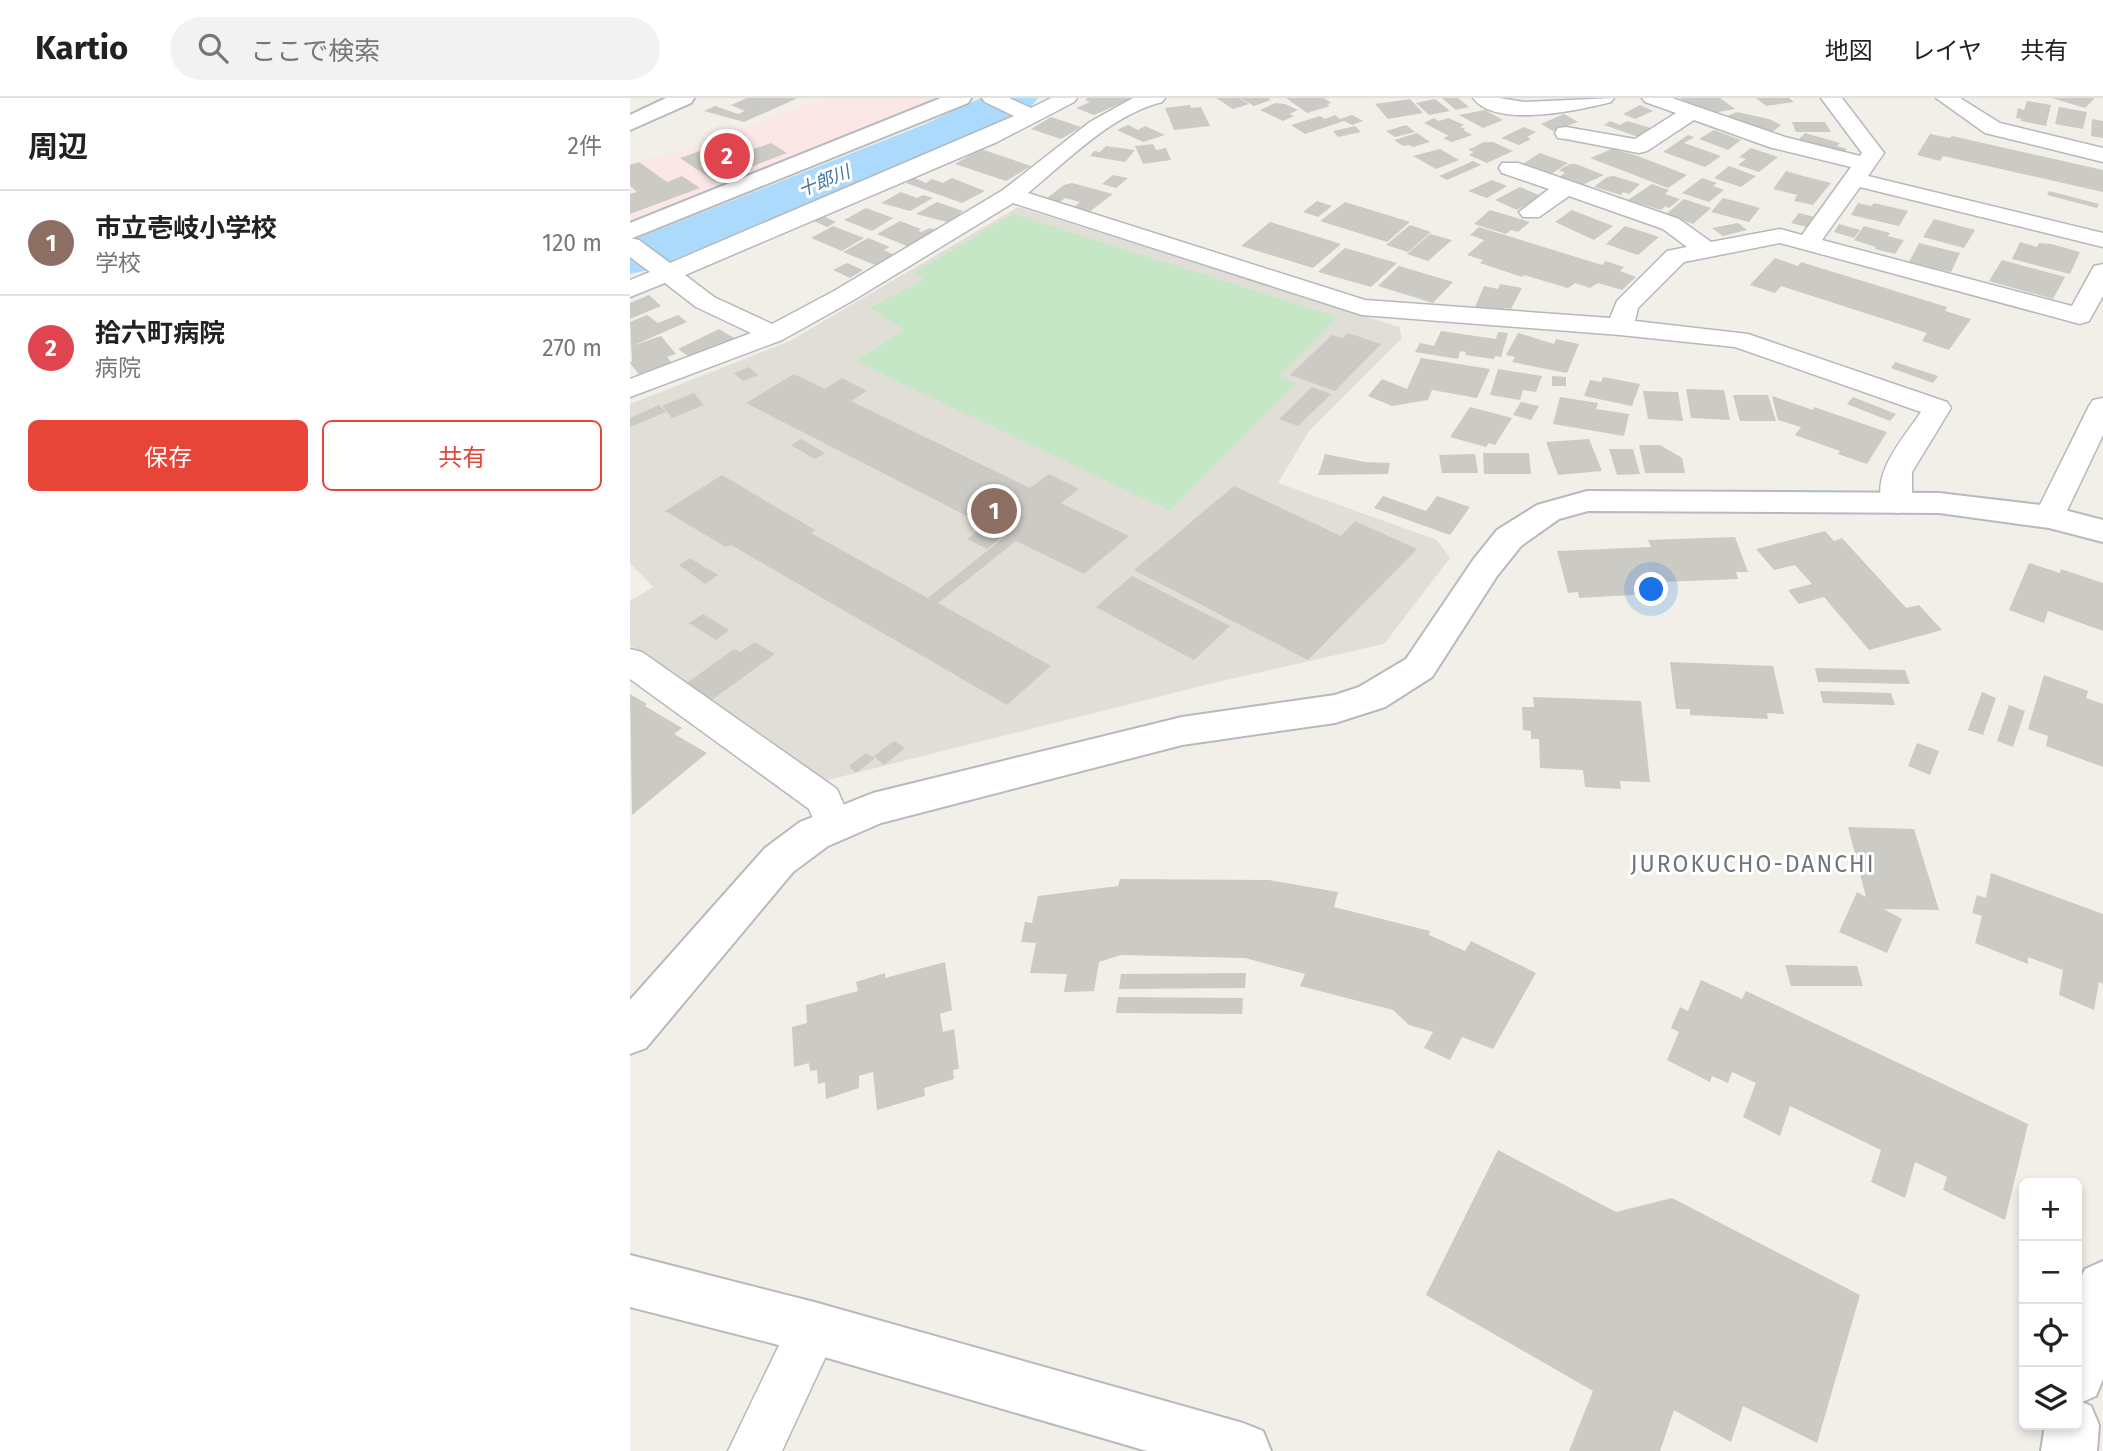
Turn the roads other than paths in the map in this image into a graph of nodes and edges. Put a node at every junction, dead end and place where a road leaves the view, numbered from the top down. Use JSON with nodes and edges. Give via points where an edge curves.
{"nodes":[{"id":1,"x":683,"y":98,"type":"edge"},
{"id":2,"x":960,"y":98,"type":"edge"},
{"id":3,"x":992,"y":98,"type":"edge"},
{"id":4,"x":1067,"y":98,"type":"edge"},
{"id":5,"x":1155,"y":98,"type":"edge"},
{"id":6,"x":1483,"y":98,"type":"edge"},
{"id":7,"x":1604,"y":98,"type":"edge"},
{"id":8,"x":1652,"y":98,"type":"edge"},
{"id":9,"x":1831,"y":98,"type":"edge"},
{"id":10,"x":1946,"y":98,"type":"edge"},
{"id":11,"x":1692,"y":112,"type":"junction"},
{"id":12,"x":1029,"y":115,"type":"junction"},
{"id":13,"x":630,"y":123,"type":"edge"},
{"id":14,"x":1566,"y":133,"type":"dead end"},
{"id":15,"x":2103,"y":155,"type":"edge"},
{"id":16,"x":1510,"y":168,"type":"dead end"},
{"id":17,"x":1860,"y":171,"type":"junction"},
{"id":18,"x":1567,"y":187,"type":"junction"},
{"id":19,"x":1011,"y":195,"type":"junction"},
{"id":20,"x":1531,"y":212,"type":"dead end"},
{"id":21,"x":630,"y":232,"type":"edge"},
{"id":22,"x":2103,"y":240,"type":"edge"},
{"id":23,"x":1808,"y":243,"type":"junction"},
{"id":24,"x":630,"y":245,"type":"edge"},
{"id":25,"x":1707,"y":250,"type":"junction"},
{"id":26,"x":2103,"y":271,"type":"edge"},
{"id":27,"x":666,"y":272,"type":"junction"},
{"id":28,"x":630,"y":289,"type":"edge"},
{"id":29,"x":1620,"y":327,"type":"junction"},
{"id":30,"x":773,"y":334,"type":"junction"},
{"id":31,"x":630,"y":389,"type":"edge"},
{"id":32,"x":2103,"y":406,"type":"edge"},
{"id":33,"x":1897,"y":503,"type":"junction"},
{"id":34,"x":2049,"y":517,"type":"junction"},
{"id":35,"x":2103,"y":531,"type":"edge"},
{"id":36,"x":630,"y":662,"type":"edge"},
{"id":37,"x":834,"y":826,"type":"junction"},
{"id":38,"x":645,"y":994,"type":"edge"},
{"id":39,"x":630,"y":1032,"type":"edge"},
{"id":40,"x":630,"y":1281,"type":"edge"},
{"id":41,"x":2103,"y":1286,"type":"edge"},
{"id":42,"x":814,"y":1328,"type":"junction"},
{"id":43,"x":2079,"y":1367,"type":"edge"},
{"id":44,"x":2071,"y":1430,"type":"edge"},
{"id":45,"x":754,"y":1451,"type":"edge"},
{"id":46,"x":1243,"y":1451,"type":"edge"},
{"id":47,"x":2069,"y":1451,"type":"edge"}],
"edges":[{"from":1,"to":13,"type":"street"},
{"from":2,"to":21,"type":"street"},
{"from":3,"to":12,"type":"street"},
{"from":4,"to":12,"type":"street"},
{"from":5,"to":19,"type":"street","via":[[1097,126]]},
{"from":6,"to":7,"type":"street","via":[[1493,105],[1554,109]]},
{"from":8,"to":11,"type":"street"},
{"from":9,"to":17,"type":"street","via":[[1873,153]]},
{"from":10,"to":15,"type":"street","via":[[1993,128]]},
{"from":11,"to":14,"type":"street","via":[[1639,146]]},
{"from":11,"to":17,"type":"street"},
{"from":12,"to":27,"type":"street","via":[[989,137]]},
{"from":16,"to":18,"type":"street"},
{"from":17,"to":22,"type":"street"},
{"from":17,"to":23,"type":"street"},
{"from":18,"to":20,"type":"street"},
{"from":18,"to":25,"type":"street","via":[[1671,224]]},
{"from":19,"to":29,"type":"street","via":[[1362,307]]},
{"from":19,"to":30,"type":"street"},
{"from":23,"to":25,"type":"street","via":[[1780,236]]},
{"from":23,"to":26,"type":"street","via":[[2080,316]]},
{"from":24,"to":27,"type":"street"},
{"from":25,"to":29,"type":"street","via":[[1676,256],[1626,306]]},
{"from":27,"to":28,"type":"street"},
{"from":27,"to":30,"type":"street","via":[[705,302]]},
{"from":29,"to":33,"type":"street","via":[[1739,340],[1937,408],[1897,472]]},
{"from":30,"to":31,"type":"street"},
{"from":32,"to":34,"type":"street"},
{"from":33,"to":34,"type":"street","via":[[1938,503]]},
{"from":33,"to":37,"type":"street","via":[[1587,501],[1548,512],[1509,538],[1419,668],[1372,697],[1335,709],[1182,732],[873,809]]},
{"from":34,"to":35,"type":"street"},
{"from":36,"to":37,"type":"street","via":[[824,800]]},
{"from":37,"to":38,"type":"street","via":[[814,834],[779,860]]},
{"from":38,"to":39,"type":"street"},
{"from":40,"to":42,"type":"street"},
{"from":41,"to":43,"type":"street","via":[[2085,1324]]},
{"from":42,"to":45,"type":"street"},
{"from":42,"to":46,"type":"street"},
{"from":44,"to":47,"type":"street"}]}
